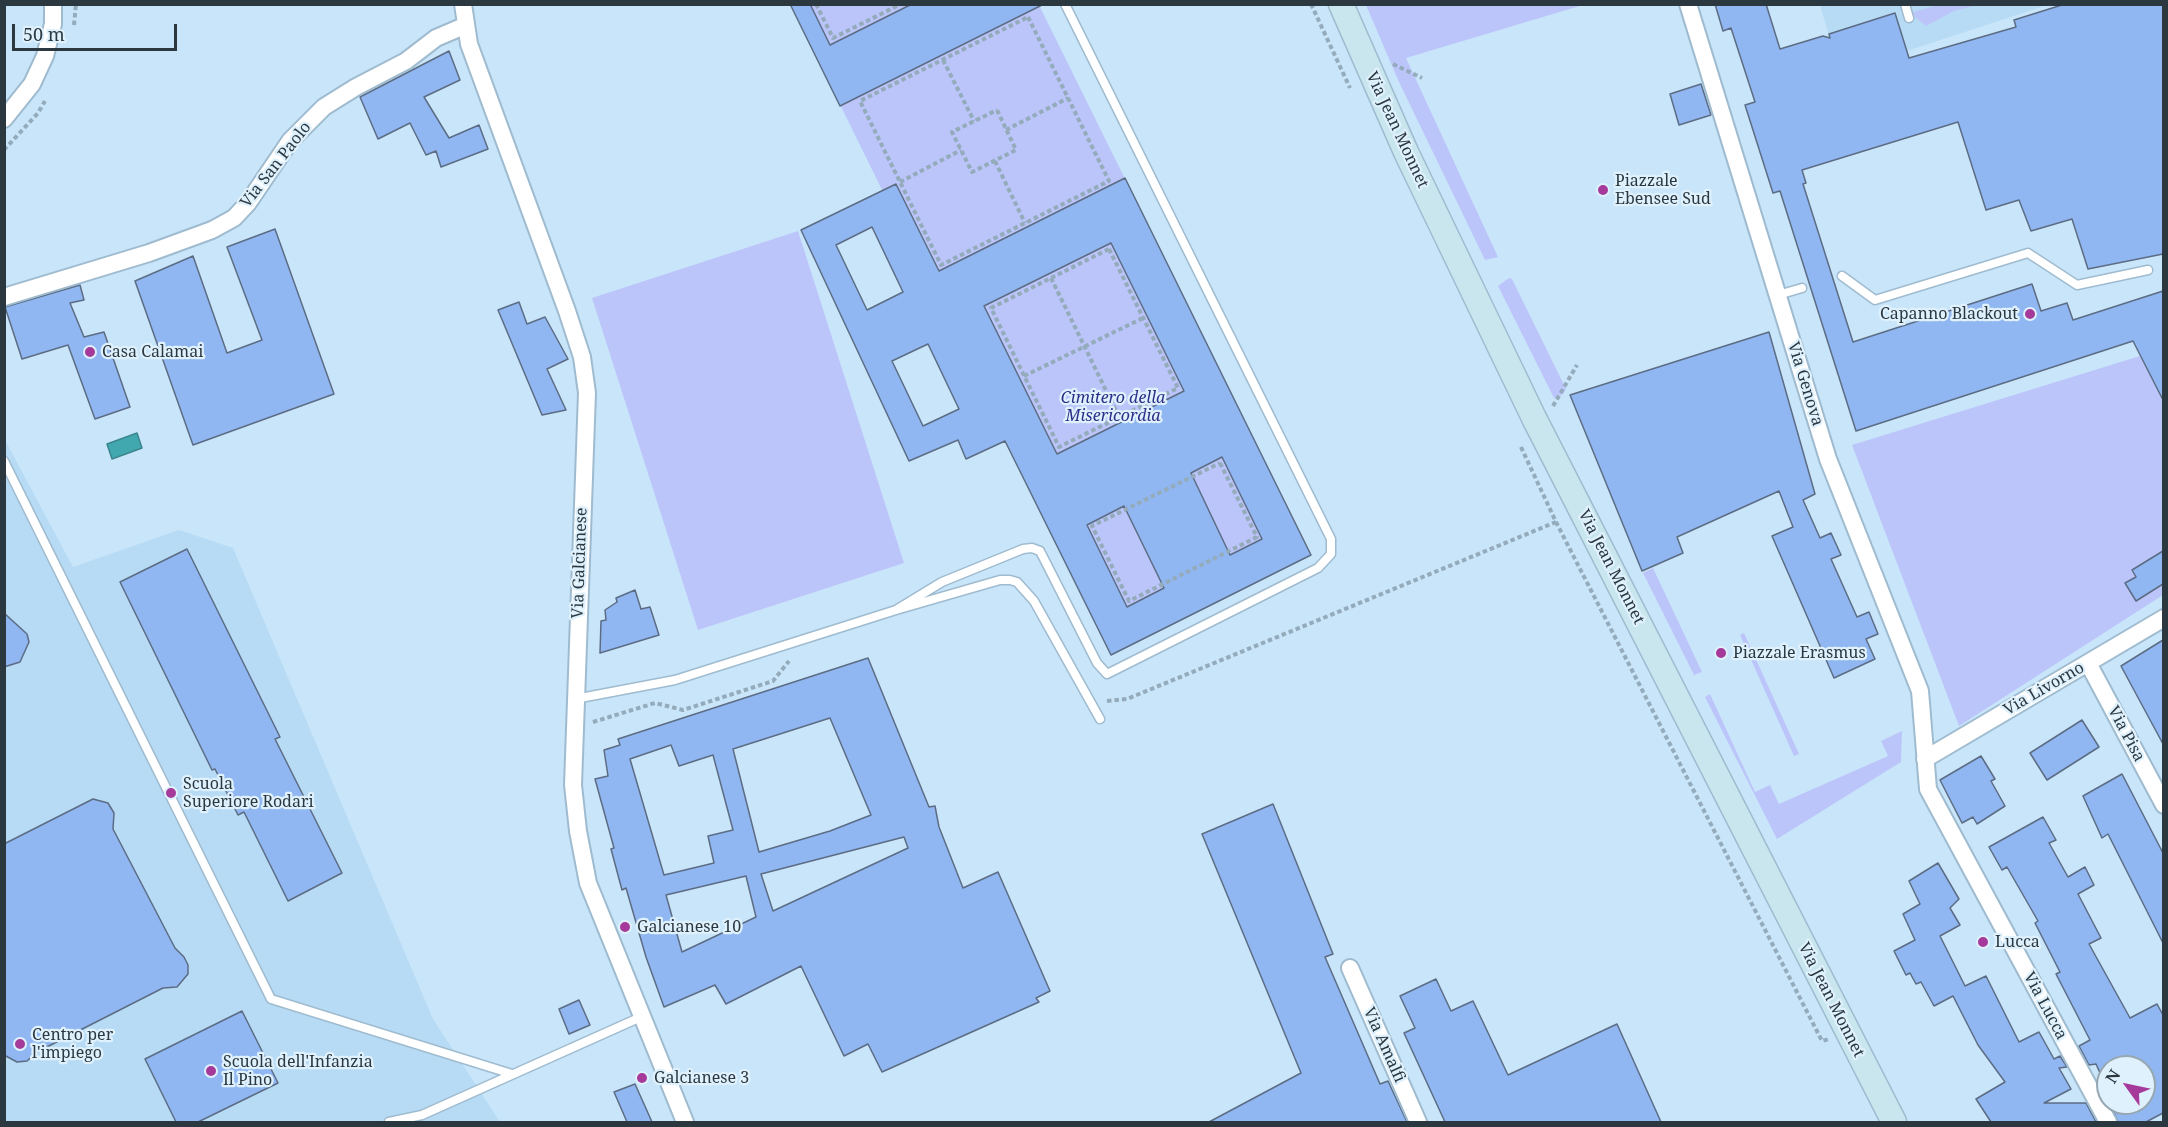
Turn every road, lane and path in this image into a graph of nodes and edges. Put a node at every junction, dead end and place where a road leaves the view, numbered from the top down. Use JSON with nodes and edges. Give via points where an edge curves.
{"nodes":[{"id":1,"x":53,"y":4,"type":"edge"},
{"id":2,"x":463,"y":4,"type":"edge"},
{"id":3,"x":816,"y":4,"type":"edge"},
{"id":4,"x":901,"y":4,"type":"edge"},
{"id":5,"x":1065,"y":4,"type":"edge"},
{"id":6,"x":1341,"y":4,"type":"edge"},
{"id":7,"x":1688,"y":4,"type":"edge"},
{"id":8,"x":1905,"y":4,"type":"edge"},
{"id":9,"x":1909,"y":18,"type":"dead end"},
{"id":10,"x":464,"y":26,"type":"junction"},
{"id":11,"x":943,"y":60,"type":"junction"},
{"id":12,"x":1068,"y":98,"type":"junction"},
{"id":13,"x":4,"y":119,"type":"edge"},
{"id":14,"x":975,"y":121,"type":"junction"},
{"id":15,"x":1006,"y":130,"type":"junction"},
{"id":16,"x":961,"y":150,"type":"junction"},
{"id":17,"x":995,"y":160,"type":"junction"},
{"id":18,"x":900,"y":182,"type":"junction"},
{"id":19,"x":1025,"y":223,"type":"junction"},
{"id":20,"x":2148,"y":270,"type":"dead end"},
{"id":21,"x":1842,"y":276,"type":"dead end"},
{"id":22,"x":1051,"y":278,"type":"junction"},
{"id":23,"x":1802,"y":288,"type":"dead end"},
{"id":24,"x":1778,"y":295,"type":"junction"},
{"id":25,"x":4,"y":297,"type":"edge"},
{"id":26,"x":1143,"y":318,"type":"junction"},
{"id":27,"x":1084,"y":347,"type":"junction"},
{"id":28,"x":1577,"y":365,"type":"dead end"},
{"id":29,"x":1024,"y":376,"type":"junction"},
{"id":30,"x":1119,"y":417,"type":"junction"},
{"id":31,"x":1534,"y":418,"type":"junction"},
{"id":32,"x":4,"y":461,"type":"edge"},
{"id":33,"x":1129,"y":601,"type":"joint"},
{"id":34,"x":896,"y":610,"type":"junction"},
{"id":35,"x":2163,"y":618,"type":"edge"},
{"id":36,"x":2088,"y":663,"type":"junction"},
{"id":37,"x":574,"y":699,"type":"junction"},
{"id":38,"x":1100,"y":719,"type":"dead end"},
{"id":39,"x":1925,"y":759,"type":"junction"},
{"id":40,"x":2163,"y":805,"type":"edge"},
{"id":41,"x":1350,"y":968,"type":"dead end"},
{"id":42,"x":641,"y":1017,"type":"junction"},
{"id":43,"x":512,"y":1074,"type":"junction"},
{"id":44,"x":389,"y":1122,"type":"edge"},
{"id":45,"x":685,"y":1122,"type":"edge"},
{"id":46,"x":1418,"y":1122,"type":"edge"},
{"id":47,"x":1894,"y":1122,"type":"edge"},
{"id":48,"x":2108,"y":1122,"type":"edge"}],
"edges":[{"from":1,"to":13,"type":"street","via":[[53,24],[45,56],[32,84]]},
{"from":2,"to":10,"type":"street","name":"Via Galcianese"},
{"from":3,"to":4,"type":"path","via":[[833,38]]},
{"from":5,"to":34,"type":"lane","via":[[1331,539],[1331,554],[1318,568],[1107,674],[1097,663],[1040,551],[1032,548],[942,582]]},
{"from":6,"to":31,"type":"street","name":"Via Jean Monnet","via":[[1406,152]]},
{"from":7,"to":24,"type":"street","name":"Via Genova"},
{"from":8,"to":9,"type":"lane"},
{"from":10,"to":25,"type":"street","name":"Via San Paolo","via":[[436,38],[406,62],[324,107],[290,141],[234,218],[148,253]]},
{"from":10,"to":37,"type":"street","name":"Via Galcianese","via":[[582,357],[587,393]]},
{"from":11,"to":12,"type":"path","via":[[1028,17]]},
{"from":11,"to":14,"type":"path"},
{"from":11,"to":18,"type":"path","via":[[860,101]]},
{"from":12,"to":15,"type":"path"},
{"from":12,"to":19,"type":"path","via":[[1109,181]]},
{"from":14,"to":15,"type":"path","via":[[997,110]]},
{"from":14,"to":16,"type":"path","via":[[952,132]]},
{"from":15,"to":17,"type":"path","via":[[1016,150]]},
{"from":16,"to":17,"type":"path","via":[[972,172]]},
{"from":16,"to":18,"type":"path"},
{"from":17,"to":19,"type":"path"},
{"from":18,"to":19,"type":"path","via":[[941,265]]},
{"from":20,"to":21,"type":"lane","via":[[2077,285],[2028,253],[1875,300]]},
{"from":22,"to":26,"type":"path","via":[[1109,249]]},
{"from":22,"to":27,"type":"path"},
{"from":22,"to":29,"type":"path","via":[[991,308]]},
{"from":23,"to":24,"type":"lane"},
{"from":24,"to":39,"type":"street","name":"Via Genova","via":[[1828,459],[1920,691]]},
{"from":26,"to":27,"type":"path"},
{"from":26,"to":30,"type":"path","via":[[1178,388]]},
{"from":27,"to":29,"type":"path"},
{"from":27,"to":30,"type":"path"},
{"from":28,"to":31,"type":"path","via":[[1549,413]]},
{"from":29,"to":30,"type":"path","via":[[1059,447]]},
{"from":31,"to":47,"type":"street","name":"Via Jean Monnet"},
{"from":32,"to":43,"type":"lane","via":[[271,999]]},
{"from":33,"to":33,"type":"path","via":[[1257,537],[1220,463],[1092,526]]},
{"from":34,"to":37,"type":"lane","via":[[675,680]]},
{"from":34,"to":38,"type":"lane","via":[[1000,580],[1017,582],[1040,610]]},
{"from":35,"to":36,"type":"street","name":"Via Livorno"},
{"from":36,"to":39,"type":"street","name":"Via Livorno"},
{"from":36,"to":40,"type":"street","name":"Via Pisa"},
{"from":37,"to":42,"type":"street","name":"Via Galcianese","via":[[573,785],[588,883]]},
{"from":39,"to":48,"type":"street","name":"Via Lucca","via":[[1928,789]]},
{"from":41,"to":46,"type":"street","name":"Via Amalfi"},
{"from":42,"to":43,"type":"lane"},
{"from":42,"to":45,"type":"street","name":"Via Galcianese"},
{"from":43,"to":44,"type":"lane","via":[[422,1115]]}]}
